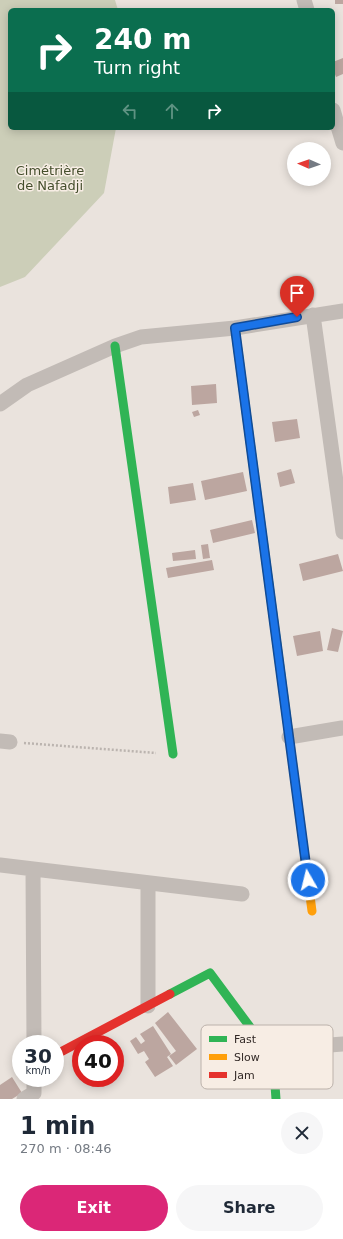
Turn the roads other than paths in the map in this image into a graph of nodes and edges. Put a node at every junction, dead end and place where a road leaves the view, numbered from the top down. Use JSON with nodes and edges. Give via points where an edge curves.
{"nodes":[{"id":1,"x":335,"y":117,"type":"edge"},
{"id":2,"x":343,"y":143,"type":"edge"},
{"id":3,"x":343,"y":311,"type":"edge"},
{"id":4,"x":313,"y":314,"type":"junction"},
{"id":5,"x":235,"y":328,"type":"junction"},
{"id":6,"x":115,"y":346,"type":"junction"},
{"id":7,"x":0,"y":404,"type":"edge"},
{"id":8,"x":343,"y":532,"type":"edge"},
{"id":9,"x":343,"y":729,"type":"edge"},
{"id":10,"x":289,"y":737,"type":"junction"},
{"id":11,"x":173,"y":754,"type":"road end"},
{"id":12,"x":0,"y":865,"type":"edge"},
{"id":13,"x":33,"y":869,"type":"junction"},
{"id":14,"x":148,"y":882,"type":"junction"},
{"id":15,"x":242,"y":894,"type":"dead end"},
{"id":16,"x":312,"y":911,"type":"dead end"},
{"id":17,"x":148,"y":1006,"type":"junction"},
{"id":18,"x":248,"y":1025,"type":"edge"},
{"id":19,"x":34,"y":1035,"type":"edge"},
{"id":20,"x":64,"y":1051,"type":"edge"},
{"id":21,"x":34,"y":1087,"type":"edge"},
{"id":22,"x":275,"y":1089,"type":"edge"},
{"id":23,"x":24,"y":1099,"type":"edge"},
{"id":24,"x":276,"y":1099,"type":"edge"}],
"edges":[{"from":1,"to":2,"type":"street"},
{"from":3,"to":4,"type":"street"},
{"from":4,"to":5,"type":"street"},
{"from":4,"to":8,"type":"street"},
{"from":5,"to":6,"type":"street","via":[[141,337]]},
{"from":5,"to":10,"type":"street"},
{"from":6,"to":7,"type":"street","via":[[27,385]]},
{"from":6,"to":11,"type":"street"},
{"from":9,"to":10,"type":"street"},
{"from":10,"to":16,"type":"street"},
{"from":12,"to":13,"type":"street"},
{"from":13,"to":14,"type":"street"},
{"from":13,"to":19,"type":"street"},
{"from":14,"to":15,"type":"street"},
{"from":14,"to":17,"type":"street"},
{"from":17,"to":18,"type":"street","via":[[210,973]]},
{"from":17,"to":20,"type":"street"},
{"from":21,"to":23,"type":"street","via":[[34,1093]]},
{"from":22,"to":24,"type":"street"}]}
